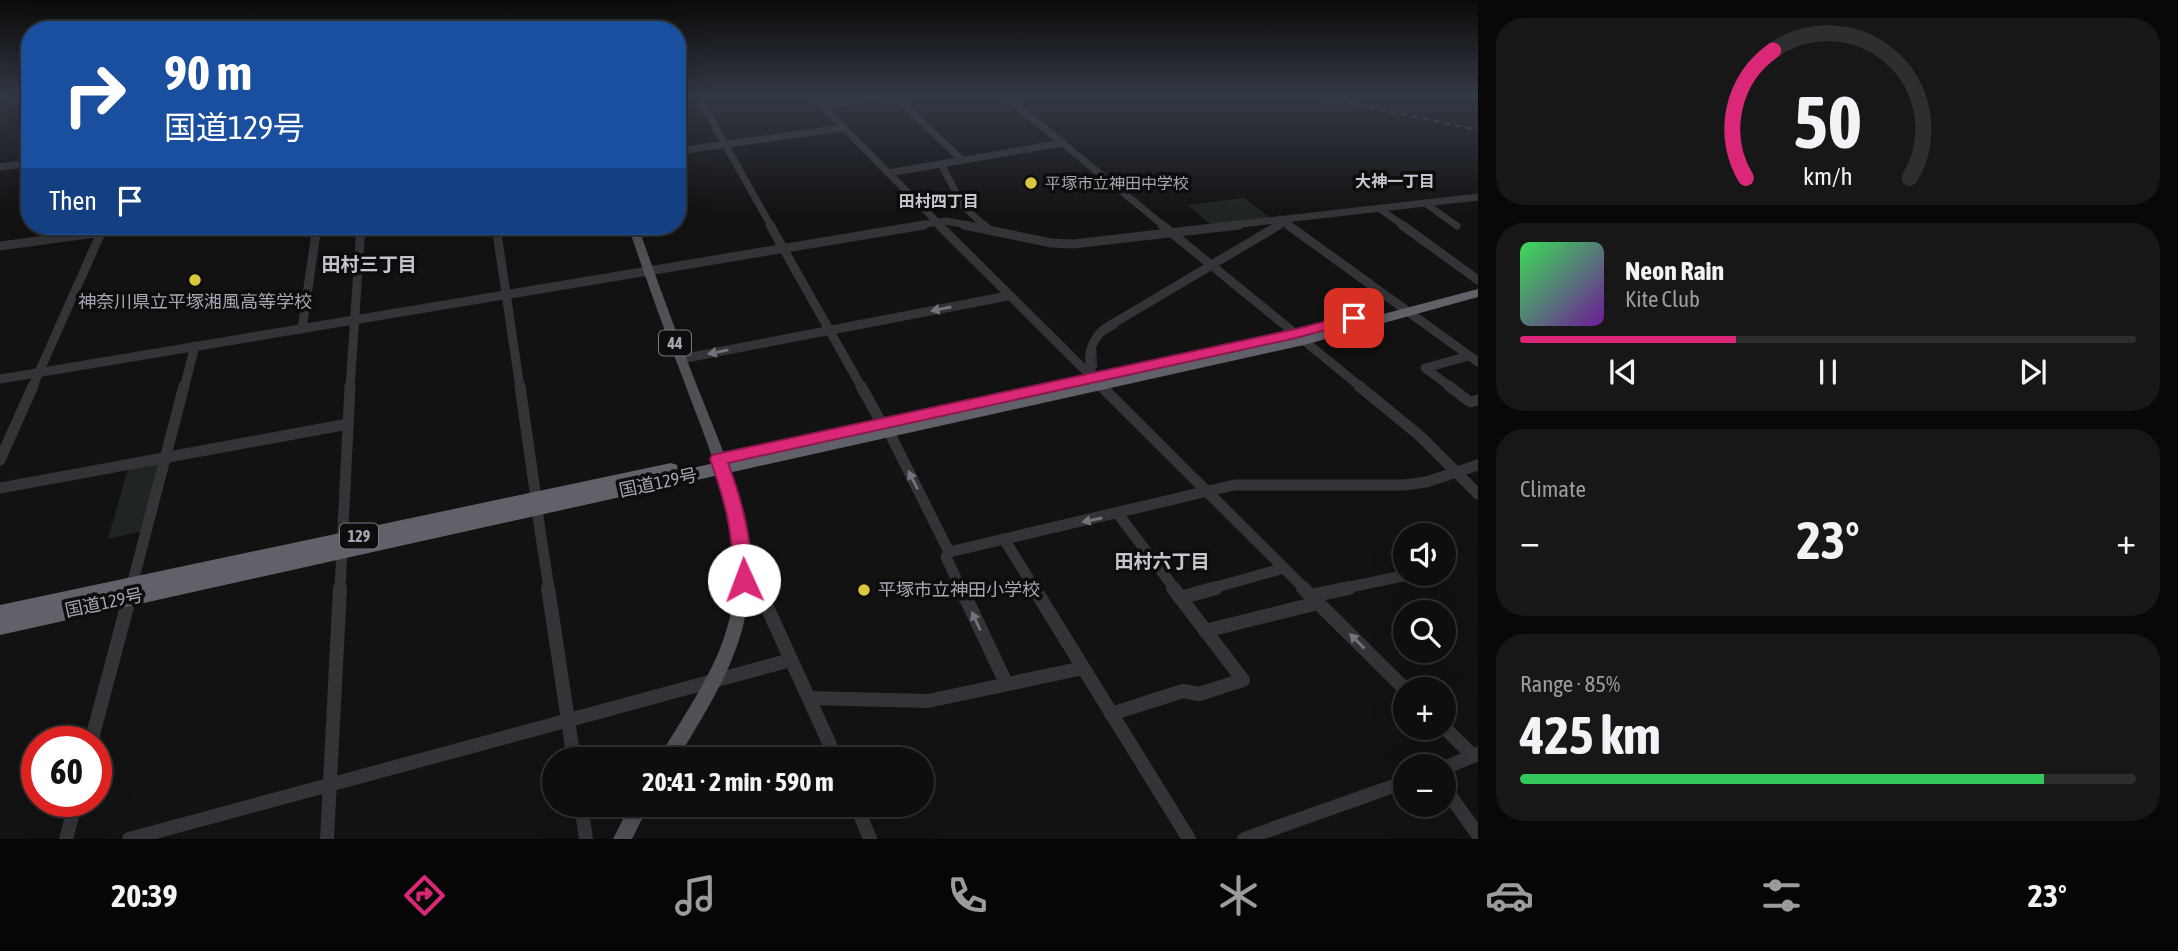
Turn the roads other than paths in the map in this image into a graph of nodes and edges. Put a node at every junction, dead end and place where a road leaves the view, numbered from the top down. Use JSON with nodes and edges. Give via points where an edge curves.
{"nodes":[{"id":1,"x":720,"y":135,"type":"edge"},
{"id":2,"x":794,"y":135,"type":"edge"},
{"id":3,"x":851,"y":135,"type":"edge"},
{"id":4,"x":936,"y":135,"type":"edge"},
{"id":5,"x":1053,"y":135,"type":"edge"},
{"id":6,"x":1063,"y":143,"type":"junction"},
{"id":7,"x":725,"y":145,"type":"junction"},
{"id":8,"x":686,"y":151,"type":"edge"},
{"id":9,"x":962,"y":160,"type":"junction"},
{"id":10,"x":21,"y":164,"type":"edge"},
{"id":11,"x":941,"y":164,"type":"junction"},
{"id":12,"x":0,"y":167,"type":"edge"},
{"id":13,"x":888,"y":173,"type":"junction"},
{"id":14,"x":1478,"y":197,"type":"edge"},
{"id":15,"x":1425,"y":203,"type":"junction"},
{"id":16,"x":1380,"y":209,"type":"junction"},
{"id":17,"x":1282,"y":221,"type":"junction"},
{"id":18,"x":937,"y":223,"type":"junction"},
{"id":19,"x":1458,"y":226,"type":"dead end"},
{"id":20,"x":989,"y":230,"type":"junction"},
{"id":21,"x":1172,"y":233,"type":"junction"},
{"id":22,"x":67,"y":235,"type":"edge"},
{"id":23,"x":100,"y":235,"type":"edge"},
{"id":24,"x":316,"y":235,"type":"edge"},
{"id":25,"x":360,"y":235,"type":"edge"},
{"id":26,"x":497,"y":235,"type":"edge"},
{"id":27,"x":636,"y":235,"type":"edge"},
{"id":28,"x":0,"y":246,"type":"edge"},
{"id":29,"x":784,"y":249,"type":"junction"},
{"id":30,"x":1212,"y":265,"type":"junction"},
{"id":31,"x":648,"y":271,"type":"junction"},
{"id":32,"x":1478,"y":282,"type":"edge"},
{"id":33,"x":1478,"y":293,"type":"edge"},
{"id":34,"x":507,"y":295,"type":"junction"},
{"id":35,"x":1008,"y":296,"type":"junction"},
{"id":36,"x":1404,"y":309,"type":"junction"},
{"id":37,"x":353,"y":320,"type":"junction"},
{"id":38,"x":302,"y":329,"type":"junction"},
{"id":39,"x":831,"y":330,"type":"junction"},
{"id":40,"x":1300,"y":337,"type":"junction"},
{"id":41,"x":195,"y":346,"type":"junction"},
{"id":42,"x":1469,"y":356,"type":"junction"},
{"id":43,"x":681,"y":359,"type":"junction"},
{"id":44,"x":1478,"y":362,"type":"edge"},
{"id":45,"x":40,"y":372,"type":"junction"},
{"id":46,"x":0,"y":379,"type":"edge"},
{"id":47,"x":1097,"y":382,"type":"junction"},
{"id":48,"x":1478,"y":400,"type":"edge"},
{"id":49,"x":348,"y":424,"type":"junction"},
{"id":50,"x":886,"y":428,"type":"junction"},
{"id":51,"x":165,"y":458,"type":"junction"},
{"id":52,"x":0,"y":460,"type":"edge"},
{"id":53,"x":720,"y":464,"type":"junction"},
{"id":54,"x":1478,"y":465,"type":"edge"},
{"id":55,"x":1455,"y":472,"type":"junction"},
{"id":56,"x":0,"y":488,"type":"edge"},
{"id":57,"x":1205,"y":489,"type":"junction"},
{"id":58,"x":1478,"y":494,"type":"edge"},
{"id":59,"x":537,"y":504,"type":"junction"},
{"id":60,"x":1118,"y":514,"type":"junction"},
{"id":61,"x":1004,"y":539,"type":"junction"},
{"id":62,"x":341,"y":546,"type":"junction"},
{"id":63,"x":949,"y":552,"type":"junction"},
{"id":64,"x":1284,"y":568,"type":"junction"},
{"id":65,"x":1393,"y":579,"type":"edge"},
{"id":66,"x":744,"y":580,"type":"junction"},
{"id":67,"x":130,"y":592,"type":"junction"},
{"id":68,"x":1180,"y":598,"type":"junction"},
{"id":69,"x":1315,"y":599,"type":"junction"},
{"id":70,"x":0,"y":614,"type":"edge"},
{"id":71,"x":0,"y":626,"type":"edge"},
{"id":72,"x":1205,"y":631,"type":"junction"},
{"id":73,"x":790,"y":660,"type":"junction"},
{"id":74,"x":1083,"y":668,"type":"junction"},
{"id":75,"x":1393,"y":677,"type":"edge"},
{"id":76,"x":713,"y":683,"type":"junction"},
{"id":77,"x":1006,"y":683,"type":"junction"},
{"id":78,"x":809,"y":698,"type":"junction"},
{"id":79,"x":1111,"y":714,"type":"junction"},
{"id":80,"x":569,"y":721,"type":"junction"},
{"id":81,"x":96,"y":726,"type":"edge"},
{"id":82,"x":1456,"y":738,"type":"edge"},
{"id":83,"x":572,"y":747,"type":"edge"},
{"id":84,"x":675,"y":747,"type":"edge"},
{"id":85,"x":831,"y":747,"type":"edge"},
{"id":86,"x":1475,"y":755,"type":"edge"},
{"id":87,"x":1456,"y":763,"type":"edge"},
{"id":88,"x":1393,"y":786,"type":"edge"},
{"id":89,"x":328,"y":787,"type":"junction"},
{"id":90,"x":1456,"y":804,"type":"edge"},
{"id":91,"x":72,"y":817,"type":"edge"},
{"id":92,"x":583,"y":817,"type":"edge"},
{"id":93,"x":634,"y":817,"type":"edge"},
{"id":94,"x":861,"y":817,"type":"edge"},
{"id":95,"x":1478,"y":835,"type":"edge"},
{"id":96,"x":66,"y":839,"type":"edge"},
{"id":97,"x":129,"y":839,"type":"edge"},
{"id":98,"x":327,"y":839,"type":"edge"},
{"id":99,"x":586,"y":839,"type":"edge"},
{"id":100,"x":622,"y":839,"type":"edge"},
{"id":101,"x":870,"y":839,"type":"edge"},
{"id":102,"x":1189,"y":839,"type":"edge"},
{"id":103,"x":1244,"y":839,"type":"edge"}],
"edges":[{"from":1,"to":7,"type":"street"},
{"from":2,"to":7,"type":"street"},
{"from":3,"to":13,"type":"street"},
{"from":4,"to":9,"type":"street"},
{"from":5,"to":6,"type":"street"},
{"from":6,"to":9,"type":"street"},
{"from":6,"to":21,"type":"street"},
{"from":7,"to":8,"type":"street"},
{"from":7,"to":29,"type":"street"},
{"from":9,"to":11,"type":"street"},
{"from":10,"to":12,"type":"street"},
{"from":11,"to":13,"type":"street"},
{"from":11,"to":20,"type":"street","via":[[963,206]]},
{"from":13,"to":18,"type":"street"},
{"from":14,"to":15,"type":"street"},
{"from":15,"to":16,"type":"street"},
{"from":15,"to":19,"type":"street"},
{"from":16,"to":17,"type":"street"},
{"from":16,"to":32,"type":"street"},
{"from":17,"to":21,"type":"street"},
{"from":17,"to":30,"type":"street"},
{"from":17,"to":36,"type":"street"},
{"from":18,"to":20,"type":"street"},
{"from":18,"to":29,"type":"street"},
{"from":18,"to":35,"type":"street"},
{"from":20,"to":21,"type":"street","via":[[1073,244]]},
{"from":21,"to":30,"type":"street"},
{"from":22,"to":28,"type":"street"},
{"from":23,"to":45,"type":"street"},
{"from":24,"to":38,"type":"street"},
{"from":25,"to":37,"type":"street"},
{"from":26,"to":34,"type":"street"},
{"from":27,"to":31,"type":"main road","number":"44"},
{"from":29,"to":31,"type":"street"},
{"from":29,"to":39,"type":"street"},
{"from":30,"to":40,"type":"street"},
{"from":30,"to":47,"type":"street","via":[[1093,338],[1088,358]]},
{"from":31,"to":34,"type":"street"},
{"from":31,"to":43,"type":"main road","number":"44"},
{"from":32,"to":36,"type":"highway","name":"国道129号","number":"129"},
{"from":33,"to":36,"type":"highway","name":"国道129号","number":"129"},
{"from":34,"to":37,"type":"street"},
{"from":34,"to":59,"type":"street"},
{"from":35,"to":39,"type":"street","one_way":true},
{"from":35,"to":47,"type":"street"},
{"from":36,"to":40,"type":"highway","name":"国道129号","number":"129"},
{"from":36,"to":42,"type":"street"},
{"from":37,"to":38,"type":"street"},
{"from":37,"to":49,"type":"street"},
{"from":38,"to":41,"type":"street"},
{"from":39,"to":43,"type":"street","one_way":true},
{"from":39,"to":50,"type":"street"},
{"from":40,"to":47,"type":"highway","name":"国道129号","number":"129"},
{"from":40,"to":55,"type":"street","via":[[1420,436]]},
{"from":41,"to":45,"type":"street"},
{"from":41,"to":51,"type":"street"},
{"from":42,"to":44,"type":"street"},
{"from":42,"to":48,"type":"street","via":[[1425,368],[1470,402]]},
{"from":43,"to":53,"type":"main road","number":"44"},
{"from":45,"to":46,"type":"street"},
{"from":45,"to":52,"type":"street"},
{"from":47,"to":50,"type":"highway","name":"国道129号","number":"129"},
{"from":47,"to":57,"type":"street"},
{"from":49,"to":51,"type":"street"},
{"from":49,"to":62,"type":"street"},
{"from":50,"to":53,"type":"highway","name":"国道129号","number":"129"},
{"from":63,"to":50,"type":"street","one_way":true},
{"from":51,"to":56,"type":"street"},
{"from":51,"to":67,"type":"street"},
{"from":53,"to":59,"type":"highway","name":"国道129号","number":"129"},
{"from":53,"to":66,"type":"main road","via":[[736,507]]},
{"from":54,"to":55,"type":"street"},
{"from":55,"to":57,"type":"street","via":[[1405,485],[1252,483]]},
{"from":55,"to":58,"type":"street"},
{"from":57,"to":60,"type":"street"},
{"from":57,"to":64,"type":"street"},
{"from":59,"to":62,"type":"highway","name":"国道129号","number":"129"},
{"from":59,"to":80,"type":"street"},
{"from":60,"to":61,"type":"street","one_way":true},
{"from":60,"to":68,"type":"street"},
{"from":61,"to":63,"type":"street"},
{"from":61,"to":74,"type":"street"},
{"from":62,"to":67,"type":"highway","name":"国道129号","number":"129"},
{"from":62,"to":89,"type":"street"},
{"from":77,"to":63,"type":"street","one_way":true,"via":[[946,557]]},
{"from":64,"to":68,"type":"street"},
{"from":64,"to":69,"type":"street"},
{"from":65,"to":69,"type":"street"},
{"from":66,"to":73,"type":"street","via":[[761,594]]},
{"from":66,"to":76,"type":"main road","via":[[738,617]]},
{"from":67,"to":70,"type":"highway","name":"国道129号","number":"129"},
{"from":67,"to":71,"type":"highway","name":"国道129号","number":"129"},
{"from":67,"to":81,"type":"street"},
{"from":68,"to":72,"type":"street"},
{"from":69,"to":72,"type":"street"},
{"from":75,"to":69,"type":"street","one_way":true},
{"from":72,"to":79,"type":"street","via":[[1243,680],[1199,694],[1183,691]]},
{"from":73,"to":76,"type":"street"},
{"from":73,"to":78,"type":"street"},
{"from":74,"to":77,"type":"street"},
{"from":74,"to":79,"type":"street"},
{"from":76,"to":80,"type":"street"},
{"from":76,"to":84,"type":"main road"},
{"from":77,"to":78,"type":"street","via":[[928,701]]},
{"from":78,"to":85,"type":"street"},
{"from":79,"to":102,"type":"street"},
{"from":80,"to":83,"type":"street"},
{"from":80,"to":89,"type":"street"},
{"from":82,"to":86,"type":"street"},
{"from":86,"to":87,"type":"street"},
{"from":88,"to":103,"type":"street"},
{"from":89,"to":97,"type":"street"},
{"from":89,"to":98,"type":"street"},
{"from":90,"to":95,"type":"street"},
{"from":91,"to":96,"type":"street"},
{"from":92,"to":99,"type":"street"},
{"from":93,"to":100,"type":"main road"},
{"from":94,"to":101,"type":"street"}]}
